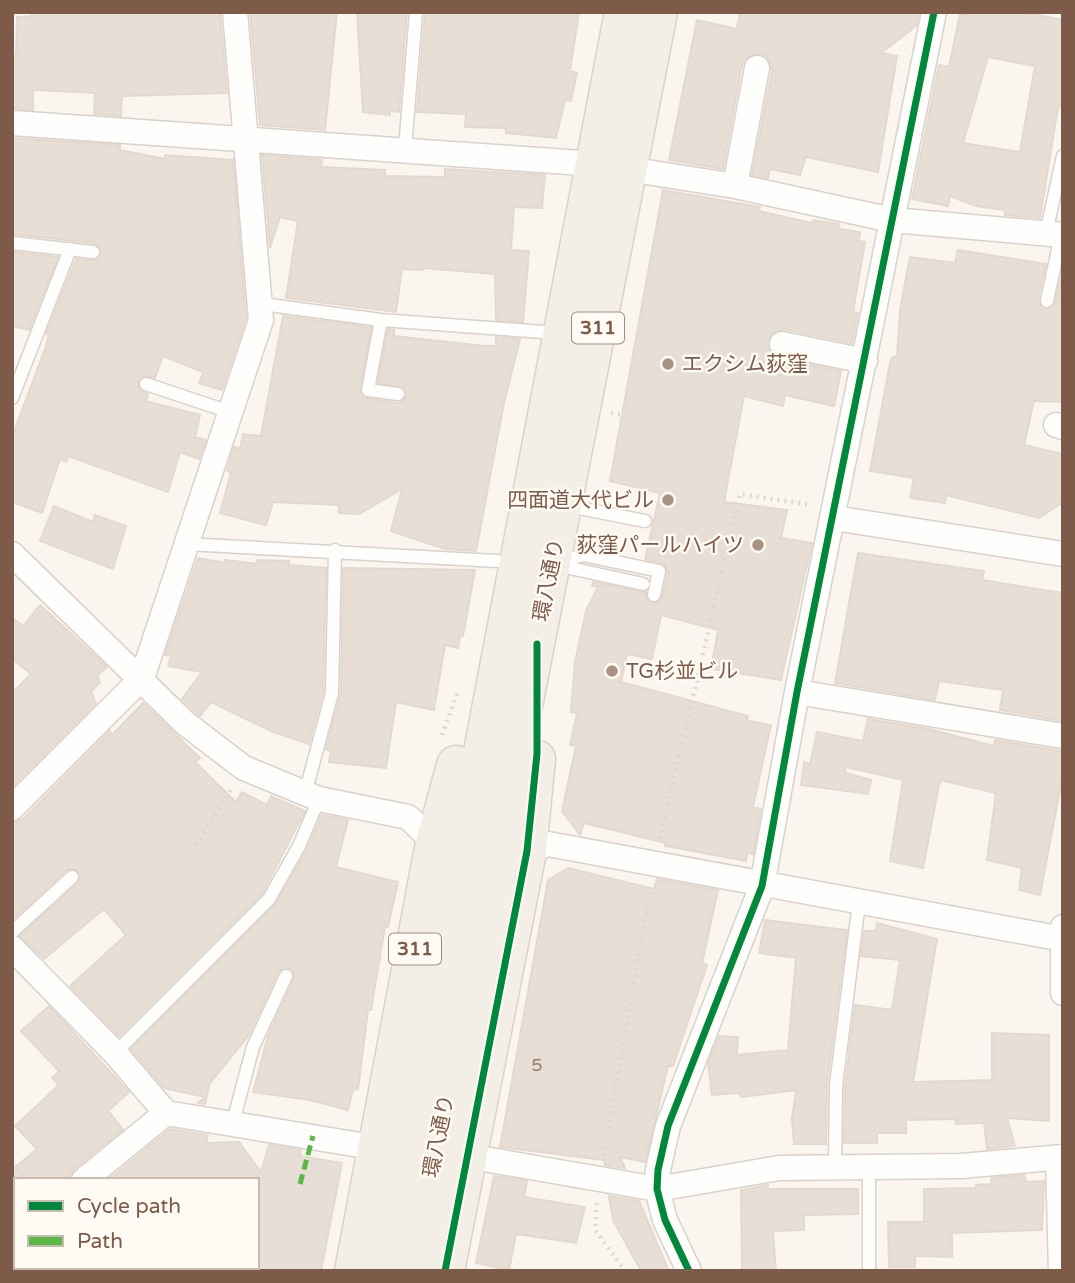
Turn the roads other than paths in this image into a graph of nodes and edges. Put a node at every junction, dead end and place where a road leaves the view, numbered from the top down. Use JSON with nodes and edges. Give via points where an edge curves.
{"nodes":[{"id":1,"x":235,"y":12,"type":"edge"},
{"id":2,"x":416,"y":12,"type":"edge"},
{"id":3,"x":624,"y":12,"type":"edge"},
{"id":4,"x":658,"y":12,"type":"edge"},
{"id":5,"x":934,"y":12,"type":"edge"},
{"id":6,"x":757,"y":68,"type":"dead end"},
{"id":7,"x":12,"y":123,"type":"edge"},
{"id":8,"x":247,"y":140,"type":"junction"},
{"id":9,"x":405,"y":149,"type":"junction"},
{"id":10,"x":1063,"y":156,"type":"edge"},
{"id":11,"x":629,"y":169,"type":"junction"},
{"id":12,"x":735,"y":186,"type":"junction"},
{"id":13,"x":892,"y":220,"type":"junction"},
{"id":14,"x":1057,"y":235,"type":"edge"},
{"id":15,"x":12,"y":243,"type":"edge"},
{"id":16,"x":70,"y":250,"type":"junction"},
{"id":17,"x":93,"y":252,"type":"dead end"},
{"id":18,"x":1047,"y":301,"type":"dead end"},
{"id":19,"x":262,"y":304,"type":"junction"},
{"id":20,"x":381,"y":320,"type":"junction"},
{"id":21,"x":546,"y":332,"type":"junction"},
{"id":22,"x":782,"y":344,"type":"dead end"},
{"id":23,"x":865,"y":361,"type":"junction"},
{"id":24,"x":146,"y":384,"type":"dead end"},
{"id":25,"x":398,"y":394,"type":"dead end"},
{"id":26,"x":12,"y":398,"type":"edge"},
{"id":27,"x":230,"y":412,"type":"junction"},
{"id":28,"x":564,"y":505,"type":"junction"},
{"id":29,"x":834,"y":518,"type":"junction"},
{"id":30,"x":645,"y":522,"type":"dead end"},
{"id":31,"x":186,"y":544,"type":"junction"},
{"id":32,"x":335,"y":550,"type":"junction"},
{"id":33,"x":1063,"y":554,"type":"edge"},
{"id":34,"x":15,"y":562,"type":"edge"},
{"id":35,"x":535,"y":563,"type":"junction"},
{"id":36,"x":643,"y":584,"type":"dead end"},
{"id":37,"x":654,"y":595,"type":"dead end"},
{"id":38,"x":520,"y":640,"type":"junction"},
{"id":39,"x":142,"y":678,"type":"junction"},
{"id":40,"x":797,"y":692,"type":"junction"},
{"id":41,"x":1063,"y":736,"type":"edge"},
{"id":42,"x":312,"y":797,"type":"junction"},
{"id":43,"x":12,"y":808,"type":"edge"},
{"id":44,"x":435,"y":844,"type":"junction"},
{"id":45,"x":527,"y":851,"type":"junction"},
{"id":46,"x":72,"y":877,"type":"dead end"},
{"id":47,"x":762,"y":886,"type":"junction"},
{"id":48,"x":859,"y":903,"type":"junction"},
{"id":49,"x":12,"y":932,"type":"edge"},
{"id":50,"x":1062,"y":935,"type":"edge"},
{"id":51,"x":12,"y":948,"type":"edge"},
{"id":52,"x":286,"y":976,"type":"dead end"},
{"id":53,"x":1063,"y":993,"type":"edge"},
{"id":54,"x":115,"y":1053,"type":"junction"},
{"id":55,"x":166,"y":1113,"type":"junction"},
{"id":56,"x":233,"y":1122,"type":"junction"},
{"id":57,"x":378,"y":1148,"type":"junction"},
{"id":58,"x":467,"y":1156,"type":"junction"},
{"id":59,"x":1060,"y":1158,"type":"edge"},
{"id":60,"x":835,"y":1168,"type":"junction"},
{"id":61,"x":869,"y":1168,"type":"junction"},
{"id":62,"x":89,"y":1178,"type":"edge"},
{"id":63,"x":657,"y":1189,"type":"junction"},
{"id":64,"x":355,"y":1271,"type":"edge"},
{"id":65,"x":384,"y":1271,"type":"edge"},
{"id":66,"x":413,"y":1271,"type":"edge"},
{"id":67,"x":445,"y":1271,"type":"edge"},
{"id":68,"x":689,"y":1271,"type":"edge"},
{"id":69,"x":869,"y":1271,"type":"edge"},
{"id":70,"x":1061,"y":1271,"type":"edge"}],
"edges":[{"from":1,"to":8,"type":"street"},
{"from":2,"to":9,"type":"lane"},
{"from":3,"to":11,"type":"main road","name":"環八通り","number":"311"},
{"from":4,"to":11,"type":"main road","name":"環八通り","number":"311"},
{"from":5,"to":13,"type":"street"},
{"from":6,"to":12,"type":"street"},
{"from":7,"to":8,"type":"street"},
{"from":8,"to":9,"type":"street"},
{"from":8,"to":19,"type":"street"},
{"from":9,"to":11,"type":"street"},
{"from":10,"to":14,"type":"lane"},
{"from":11,"to":12,"type":"street"},
{"from":11,"to":21,"type":"main road","name":"環八通り","number":"311"},
{"from":11,"to":28,"type":"main road","name":"環八通り","number":"311"},
{"from":12,"to":13,"type":"street"},
{"from":13,"to":14,"type":"street"},
{"from":13,"to":23,"type":"street"},
{"from":14,"to":18,"type":"lane"},
{"from":15,"to":16,"type":"lane"},
{"from":16,"to":17,"type":"lane"},
{"from":16,"to":26,"type":"lane"},
{"from":19,"to":20,"type":"lane"},
{"from":19,"to":27,"type":"street","via":[[261,320]]},
{"from":20,"to":21,"type":"lane"},
{"from":20,"to":25,"type":"lane","via":[[368,390]]},
{"from":21,"to":35,"type":"main road","name":"環八通り","number":"311"},
{"from":22,"to":23,"type":"street"},
{"from":23,"to":29,"type":"street"},
{"from":24,"to":27,"type":"lane"},
{"from":27,"to":31,"type":"street"},
{"from":28,"to":30,"type":"lane"},
{"from":28,"to":35,"type":"main road","name":"環八通り","number":"311"},
{"from":29,"to":33,"type":"street"},
{"from":29,"to":40,"type":"street"},
{"from":31,"to":32,"type":"lane"},
{"from":31,"to":39,"type":"street"},
{"from":32,"to":35,"type":"lane"},
{"from":32,"to":42,"type":"lane","via":[[332,692]]},
{"from":34,"to":39,"type":"street"},
{"from":35,"to":36,"type":"lane"},
{"from":35,"to":37,"type":"lane","via":[[583,555],[659,571]]},
{"from":35,"to":38,"type":"main road","name":"環八通り","number":"311"},
{"from":38,"to":44,"type":"main road","number":"311","via":[[469,715]]},
{"from":38,"to":45,"type":"main road","number":"311","via":[[537,754]]},
{"from":38,"to":65,"type":"main road","name":"環八通り","number":"311"},
{"from":38,"to":66,"type":"main road","name":"環八通り","number":"311"},
{"from":39,"to":42,"type":"street","via":[[185,723],[244,768]]},
{"from":39,"to":43,"type":"street"},
{"from":40,"to":41,"type":"street"},
{"from":40,"to":47,"type":"street"},
{"from":42,"to":44,"type":"street","via":[[408,817]]},
{"from":42,"to":54,"type":"lane","via":[[299,846],[269,899]]},
{"from":44,"to":57,"type":"main road","number":"311"},
{"from":45,"to":47,"type":"street","via":[[548,844]]},
{"from":45,"to":58,"type":"main road","number":"311"},
{"from":46,"to":49,"type":"lane"},
{"from":47,"to":48,"type":"street"},
{"from":47,"to":63,"type":"street","via":[[668,1126]]},
{"from":48,"to":50,"type":"street"},
{"from":48,"to":60,"type":"lane","via":[[836,1085]]},
{"from":50,"to":53,"type":"street"},
{"from":51,"to":54,"type":"street"},
{"from":52,"to":56,"type":"lane","via":[[253,1047]]},
{"from":54,"to":55,"type":"street"},
{"from":55,"to":56,"type":"street"},
{"from":55,"to":62,"type":"street"},
{"from":56,"to":57,"type":"street"},
{"from":57,"to":64,"type":"main road","number":"311"},
{"from":58,"to":63,"type":"street"},
{"from":58,"to":67,"type":"main road","number":"311"},
{"from":59,"to":61,"type":"street"},
{"from":59,"to":70,"type":"street"},
{"from":60,"to":61,"type":"street"},
{"from":60,"to":63,"type":"street","via":[[779,1168]]},
{"from":61,"to":69,"type":"lane"},
{"from":63,"to":68,"type":"street","via":[[665,1220]]}]}
